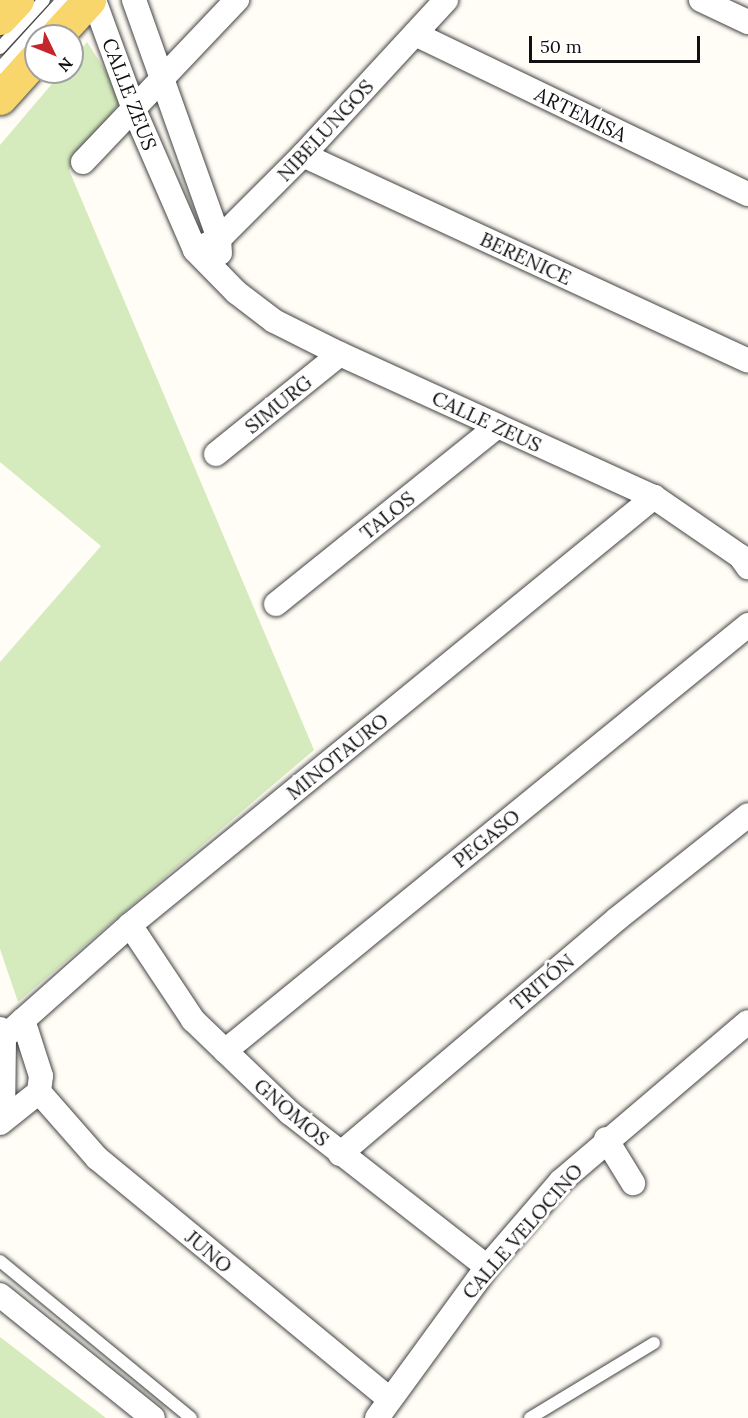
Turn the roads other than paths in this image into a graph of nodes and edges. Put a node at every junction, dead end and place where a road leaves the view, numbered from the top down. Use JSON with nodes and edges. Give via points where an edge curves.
{"nodes":[{"id":1,"x":16,"y":0,"type":"edge"},
{"id":2,"x":44,"y":0,"type":"edge"},
{"id":3,"x":62,"y":0,"type":"edge"},
{"id":4,"x":89,"y":0,"type":"edge"},
{"id":5,"x":94,"y":0,"type":"edge"},
{"id":6,"x":134,"y":0,"type":"edge"},
{"id":7,"x":237,"y":0,"type":"edge"},
{"id":8,"x":446,"y":0,"type":"edge"},
{"id":9,"x":701,"y":0,"type":"edge"},
{"id":10,"x":0,"y":18,"type":"edge"},
{"id":11,"x":748,"y":22,"type":"edge"},
{"id":12,"x":67,"y":24,"type":"edge"},
{"id":13,"x":415,"y":34,"type":"junction"},
{"id":14,"x":0,"y":48,"type":"edge"},
{"id":15,"x":0,"y":68,"type":"edge"},
{"id":16,"x":24,"y":71,"type":"edge"},
{"id":17,"x":163,"y":81,"type":"junction"},
{"id":18,"x":0,"y":98,"type":"edge"},
{"id":19,"x":135,"y":112,"type":"junction"},
{"id":20,"x":303,"y":155,"type":"junction"},
{"id":21,"x":83,"y":162,"type":"dead end"},
{"id":22,"x":748,"y":194,"type":"edge"},
{"id":23,"x":219,"y":239,"type":"junction"},
{"id":24,"x":195,"y":250,"type":"junction"},
{"id":25,"x":223,"y":279,"type":"junction"},
{"id":26,"x":340,"y":354,"type":"junction"},
{"id":27,"x":748,"y":361,"type":"edge"},
{"id":28,"x":497,"y":426,"type":"junction"},
{"id":29,"x":216,"y":454,"type":"dead end"},
{"id":30,"x":654,"y":497,"type":"junction"},
{"id":31,"x":745,"y":553,"type":"edge"},
{"id":32,"x":276,"y":604,"type":"dead end"},
{"id":33,"x":748,"y":625,"type":"edge"},
{"id":34,"x":748,"y":815,"type":"edge"},
{"id":35,"x":130,"y":925,"type":"junction"},
{"id":36,"x":23,"y":1020,"type":"junction"},
{"id":37,"x":746,"y":1030,"type":"edge"},
{"id":38,"x":2,"y":1033,"type":"edge"},
{"id":39,"x":225,"y":1051,"type":"junction"},
{"id":40,"x":39,"y":1092,"type":"junction"},
{"id":41,"x":1,"y":1121,"type":"edge"},
{"id":42,"x":606,"y":1139,"type":"junction"},
{"id":43,"x":340,"y":1154,"type":"junction"},
{"id":44,"x":633,"y":1183,"type":"dead end"},
{"id":45,"x":0,"y":1261,"type":"edge"},
{"id":46,"x":488,"y":1267,"type":"junction"},
{"id":47,"x":0,"y":1295,"type":"edge"},
{"id":48,"x":654,"y":1343,"type":"dead end"},
{"id":49,"x":383,"y":1409,"type":"edge"},
{"id":50,"x":153,"y":1418,"type":"edge"},
{"id":51,"x":191,"y":1418,"type":"edge"},
{"id":52,"x":530,"y":1418,"type":"edge"}],
"edges":[{"from":1,"to":10,"type":"main road"},
{"from":2,"to":14,"type":"lane"},
{"from":3,"to":15,"type":"lane"},
{"from":4,"to":12,"type":"main road"},
{"from":5,"to":19,"type":"street","name":"CALLE ZEUS"},
{"from":6,"to":17,"type":"street","name":"CALLE ZEUS"},
{"from":7,"to":17,"type":"street"},
{"from":8,"to":13,"type":"street","name":"NIBELUNGOS"},
{"from":9,"to":11,"type":"street"},
{"from":13,"to":20,"type":"street","name":"NIBELUNGOS"},
{"from":13,"to":22,"type":"street","name":"ARTEMISA"},
{"from":16,"to":18,"type":"main road"},
{"from":17,"to":19,"type":"street"},
{"from":17,"to":23,"type":"street","name":"CALLE ZEUS"},
{"from":19,"to":21,"type":"street"},
{"from":19,"to":24,"type":"street","name":"CALLE ZEUS"},
{"from":20,"to":23,"type":"street","name":"NIBELUNGOS"},
{"from":20,"to":27,"type":"street","name":"BERENICE"},
{"from":23,"to":24,"type":"street","name":"NIBELUNGOS"},
{"from":23,"to":25,"type":"street","name":"CALLE ZEUS"},
{"from":24,"to":25,"type":"street","name":"CALLE ZEUS"},
{"from":25,"to":26,"type":"street","name":"CALLE ZEUS","via":[[274,321]]},
{"from":26,"to":28,"type":"street","name":"CALLE ZEUS"},
{"from":26,"to":29,"type":"street","name":"SIMURG"},
{"from":28,"to":30,"type":"street","name":"CALLE ZEUS"},
{"from":28,"to":32,"type":"street","name":"TALOS"},
{"from":30,"to":31,"type":"street","name":"CALLE ZEUS"},
{"from":30,"to":35,"type":"street","name":"MINOTAURO"},
{"from":33,"to":39,"type":"street","name":"PEGASO"},
{"from":34,"to":43,"type":"street","name":"TRITÓN","via":[[617,919]]},
{"from":35,"to":36,"type":"street","name":"MINOTAURO"},
{"from":35,"to":39,"type":"street","name":"GNOMOS","via":[[193,1020]]},
{"from":36,"to":38,"type":"street"},
{"from":36,"to":40,"type":"street","via":[[41,1076]]},
{"from":37,"to":42,"type":"street","name":"CALLE VELOCINO"},
{"from":38,"to":41,"type":"street"},
{"from":39,"to":43,"type":"street","name":"GNOMOS"},
{"from":40,"to":41,"type":"street"},
{"from":40,"to":49,"type":"street","name":"JUNO","via":[[97,1158]]},
{"from":42,"to":44,"type":"street"},
{"from":42,"to":46,"type":"street","name":"CALLE VELOCINO","via":[[561,1181]]},
{"from":43,"to":46,"type":"street","name":"GNOMOS"},
{"from":45,"to":51,"type":"lane"},
{"from":46,"to":49,"type":"street","name":"CALLE VELOCINO"},
{"from":47,"to":50,"type":"street"},
{"from":48,"to":52,"type":"lane"}]}
